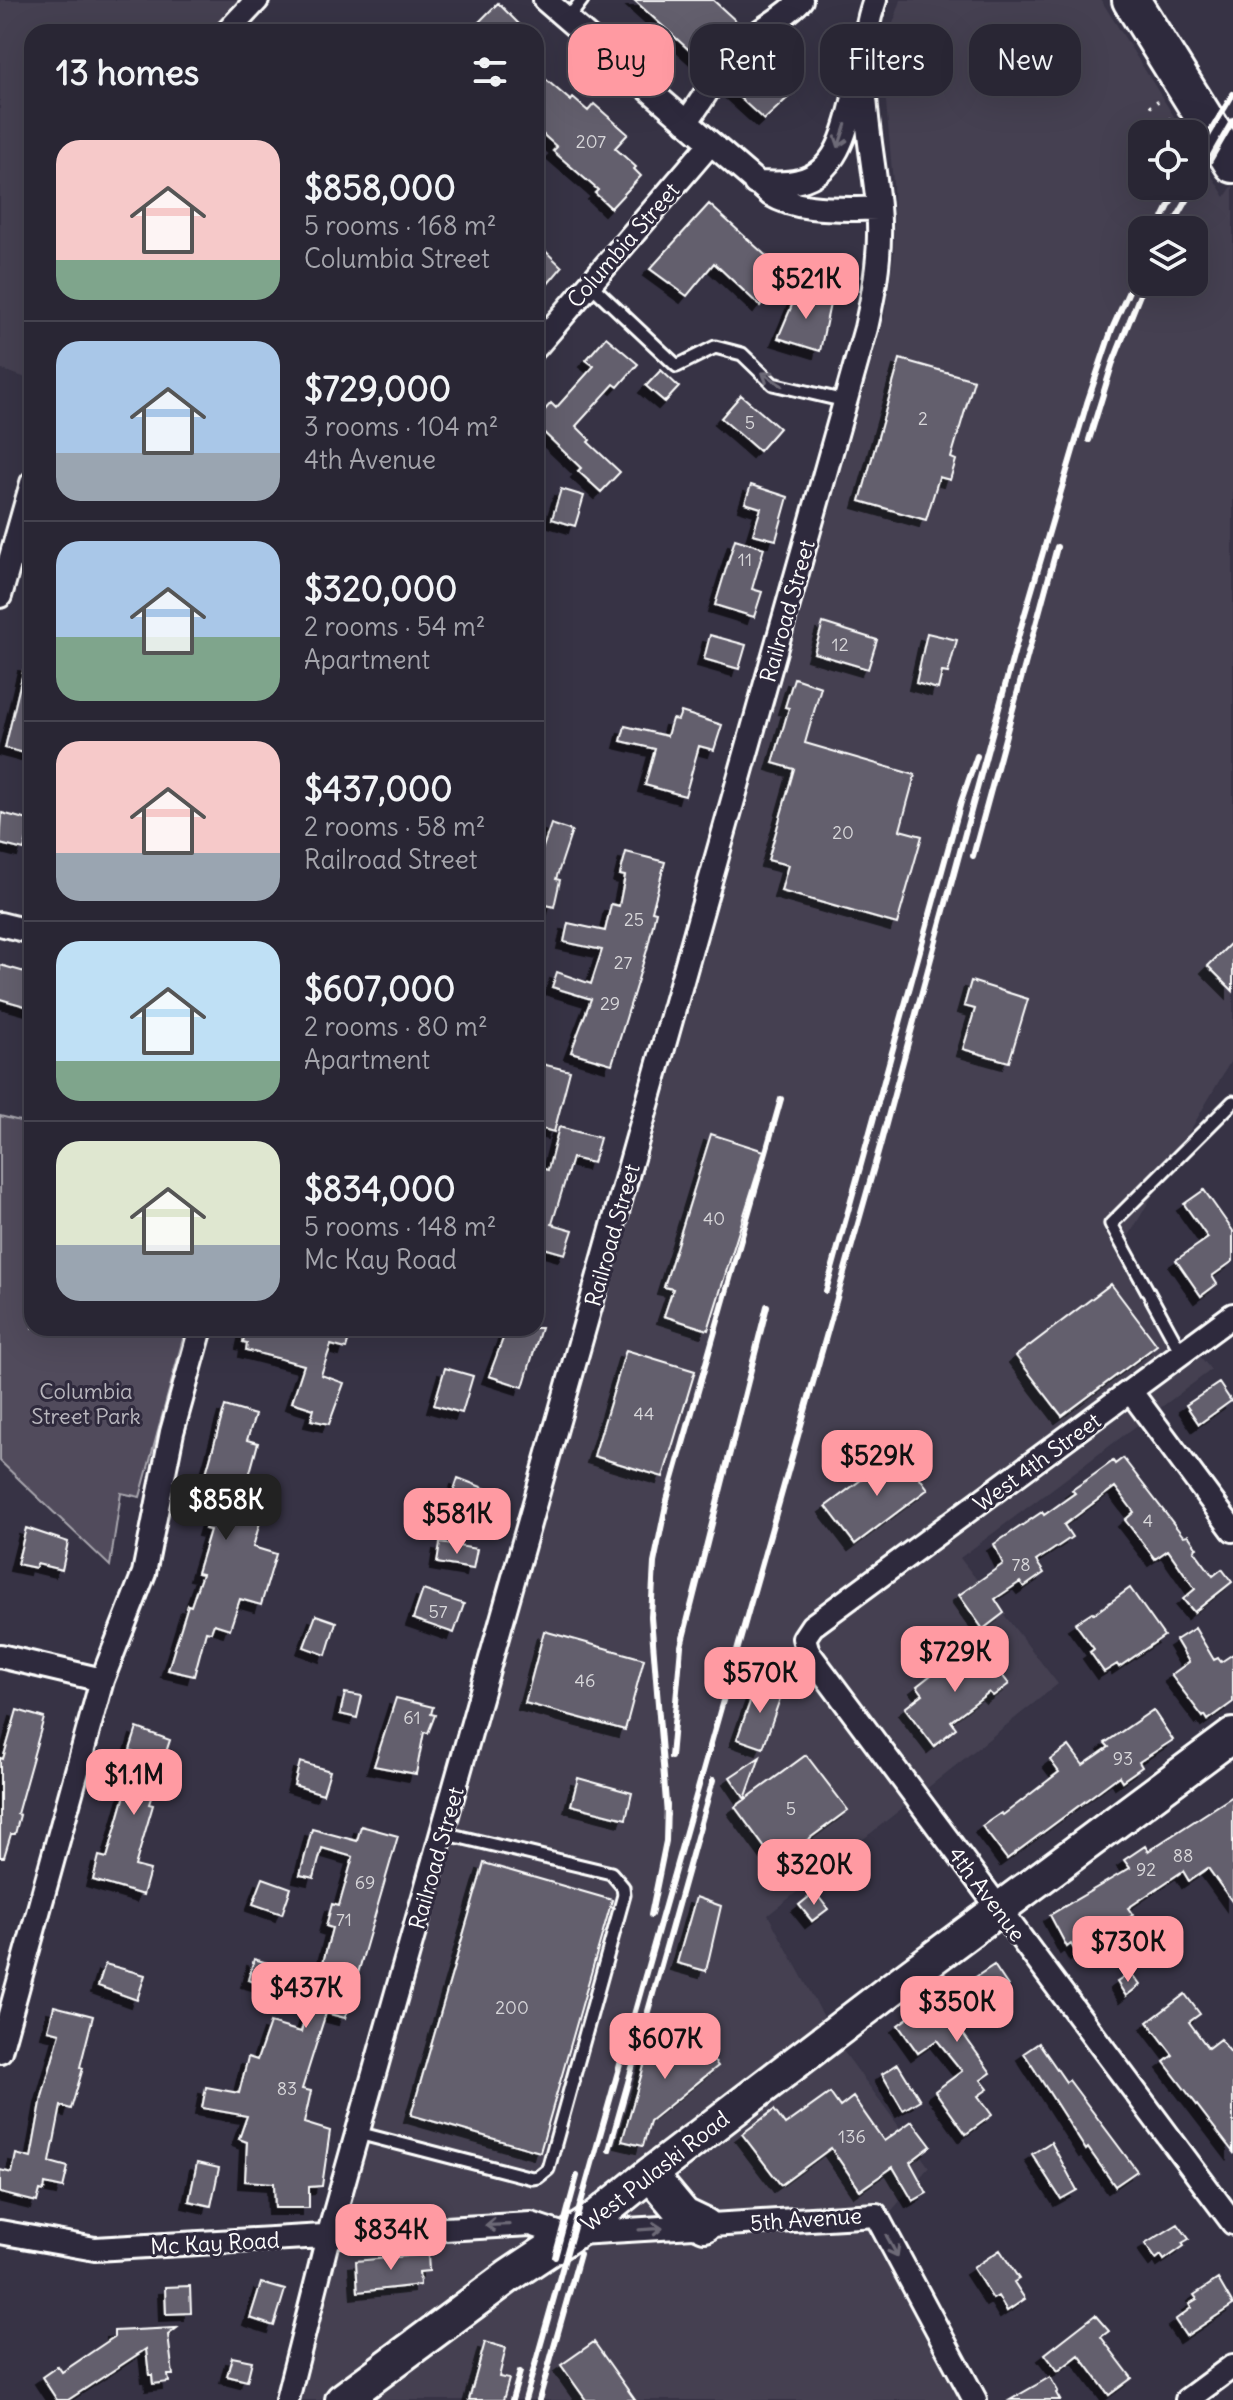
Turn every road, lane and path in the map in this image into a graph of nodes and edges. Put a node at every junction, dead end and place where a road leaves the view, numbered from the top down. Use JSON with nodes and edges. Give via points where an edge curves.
{"nodes":[{"id":1,"x":257,"y":0,"type":"edge"},
{"id":2,"x":545,"y":0,"type":"edge"},
{"id":3,"x":582,"y":0,"type":"edge"},
{"id":4,"x":801,"y":0,"type":"edge"},
{"id":5,"x":875,"y":0,"type":"edge"},
{"id":6,"x":1131,"y":0,"type":"edge"},
{"id":7,"x":567,"y":20,"type":"junction"},
{"id":8,"x":234,"y":24,"type":"edge"},
{"id":9,"x":869,"y":24,"type":"edge"},
{"id":10,"x":854,"y":96,"type":"edge"},
{"id":11,"x":867,"y":96,"type":"edge"},
{"id":12,"x":1164,"y":97,"type":"dead end"},
{"id":13,"x":1150,"y":107,"type":"dead end"},
{"id":14,"x":1175,"y":115,"type":"dead end"},
{"id":15,"x":1169,"y":120,"type":"edge"},
{"id":16,"x":686,"y":122,"type":"junction"},
{"id":17,"x":710,"y":144,"type":"junction"},
{"id":18,"x":1233,"y":164,"type":"edge"},
{"id":19,"x":755,"y":183,"type":"junction"},
{"id":20,"x":878,"y":209,"type":"junction"},
{"id":21,"x":590,"y":284,"type":"junction"},
{"id":22,"x":544,"y":338,"type":"edge"},
{"id":23,"x":845,"y":401,"type":"junction"},
{"id":24,"x":24,"y":511,"type":"edge"},
{"id":25,"x":0,"y":596,"type":"edge"},
{"id":26,"x":0,"y":924,"type":"edge"},
{"id":27,"x":24,"y":930,"type":"edge"},
{"id":28,"x":1233,"y":1102,"type":"edge"},
{"id":29,"x":1233,"y":1315,"type":"edge"},
{"id":30,"x":199,"y":1336,"type":"edge"},
{"id":31,"x":1182,"y":1354,"type":"junction"},
{"id":32,"x":1131,"y":1392,"type":"junction"},
{"id":33,"x":1233,"y":1530,"type":"edge"},
{"id":34,"x":804,"y":1638,"type":"joint"},
{"id":35,"x":0,"y":1656,"type":"edge"},
{"id":36,"x":102,"y":1680,"type":"junction"},
{"id":37,"x":1233,"y":1735,"type":"edge"},
{"id":38,"x":443,"y":1833,"type":"junction"},
{"id":39,"x":998,"y":1908,"type":"junction"},
{"id":40,"x":0,"y":2051,"type":"edge"},
{"id":41,"x":358,"y":2133,"type":"junction"},
{"id":42,"x":650,"y":2174,"type":"junction"},
{"id":43,"x":1233,"y":2223,"type":"edge"},
{"id":44,"x":705,"y":2225,"type":"junction"},
{"id":45,"x":0,"y":2232,"type":"edge"},
{"id":46,"x":574,"y":2234,"type":"junction"},
{"id":47,"x":328,"y":2237,"type":"junction"},
{"id":48,"x":1233,"y":2366,"type":"edge"},
{"id":49,"x":287,"y":2400,"type":"edge"},
{"id":50,"x":342,"y":2400,"type":"edge"},
{"id":51,"x":975,"y":2400,"type":"edge"},
{"id":52,"x":1187,"y":2400,"type":"edge"}],
"edges":[{"from":1,"to":8,"type":"street"},
{"from":2,"to":7,"type":"street"},
{"from":3,"to":7,"type":"lane"},
{"from":4,"to":16,"type":"street","via":[[734,52]]},
{"from":5,"to":9,"type":"street","name":"Railroad Street"},
{"from":6,"to":18,"type":"main road"},
{"from":7,"to":16,"type":"street"},
{"from":10,"to":19,"type":"street","name":"Railroad Street","one_way":true,"via":[[840,145],[819,173],[798,182]]},
{"from":11,"to":20,"type":"street","name":"Railroad Street"},
{"from":12,"to":13,"type":"path"},
{"from":14,"to":15,"type":"path"},
{"from":16,"to":17,"type":"street"},
{"from":17,"to":19,"type":"street"},
{"from":17,"to":21,"type":"street","name":"Columbia Street"},
{"from":19,"to":20,"type":"street","via":[[784,203]]},
{"from":20,"to":23,"type":"street","name":"Railroad Street","via":[[875,290]]},
{"from":21,"to":22,"type":"street","name":"Columbia Street"},
{"from":23,"to":21,"type":"lane","one_way":true,"via":[[773,384],[742,354],[715,347],[677,366]]},
{"from":23,"to":38,"type":"street","name":"Railroad Street"},
{"from":24,"to":25,"type":"street"},
{"from":26,"to":27,"type":"street"},
{"from":28,"to":31,"type":"lane","via":[[1111,1224]]},
{"from":29,"to":31,"type":"street","name":"West 4th Street"},
{"from":30,"to":36,"type":"street","via":[[172,1432],[144,1573]]},
{"from":31,"to":32,"type":"street","name":"West 4th Street"},
{"from":32,"to":33,"type":"street"},
{"from":32,"to":34,"type":"street","name":"West 4th Street","via":[[812,1626]]},
{"from":34,"to":39,"type":"street","name":"4th Avenue","via":[[808,1652]]},
{"from":35,"to":36,"type":"street"},
{"from":36,"to":40,"type":"street"},
{"from":37,"to":39,"type":"main road","name":"West Pulaski Road"},
{"from":38,"to":41,"type":"street","name":"Railroad Street"},
{"from":38,"to":41,"type":"lane","via":[[611,1873],[623,1887],[548,2169],[532,2178]]},
{"from":39,"to":42,"type":"main road","name":"West Pulaski Road"},
{"from":39,"to":43,"type":"street","name":"4th Avenue"},
{"from":41,"to":47,"type":"street","name":"Railroad Street"},
{"from":42,"to":44,"type":"main road","via":[[684,2215]]},
{"from":42,"to":46,"type":"main road","name":"West Pulaski Road"},
{"from":46,"to":44,"type":"street","name":"5th Avenue","one_way":true},
{"from":44,"to":51,"type":"street","name":"5th Avenue","one_way":true,"via":[[876,2215]]},
{"from":45,"to":47,"type":"street","name":"Mc Kay Road","via":[[95,2249]]},
{"from":46,"to":47,"type":"street","name":"Mc Kay Road","one_way":true,"via":[[531,2224]]},
{"from":46,"to":50,"type":"main road","name":"West Pulaski Road"},
{"from":47,"to":49,"type":"street","name":"Railroad Street"},
{"from":48,"to":52,"type":"street"}]}
